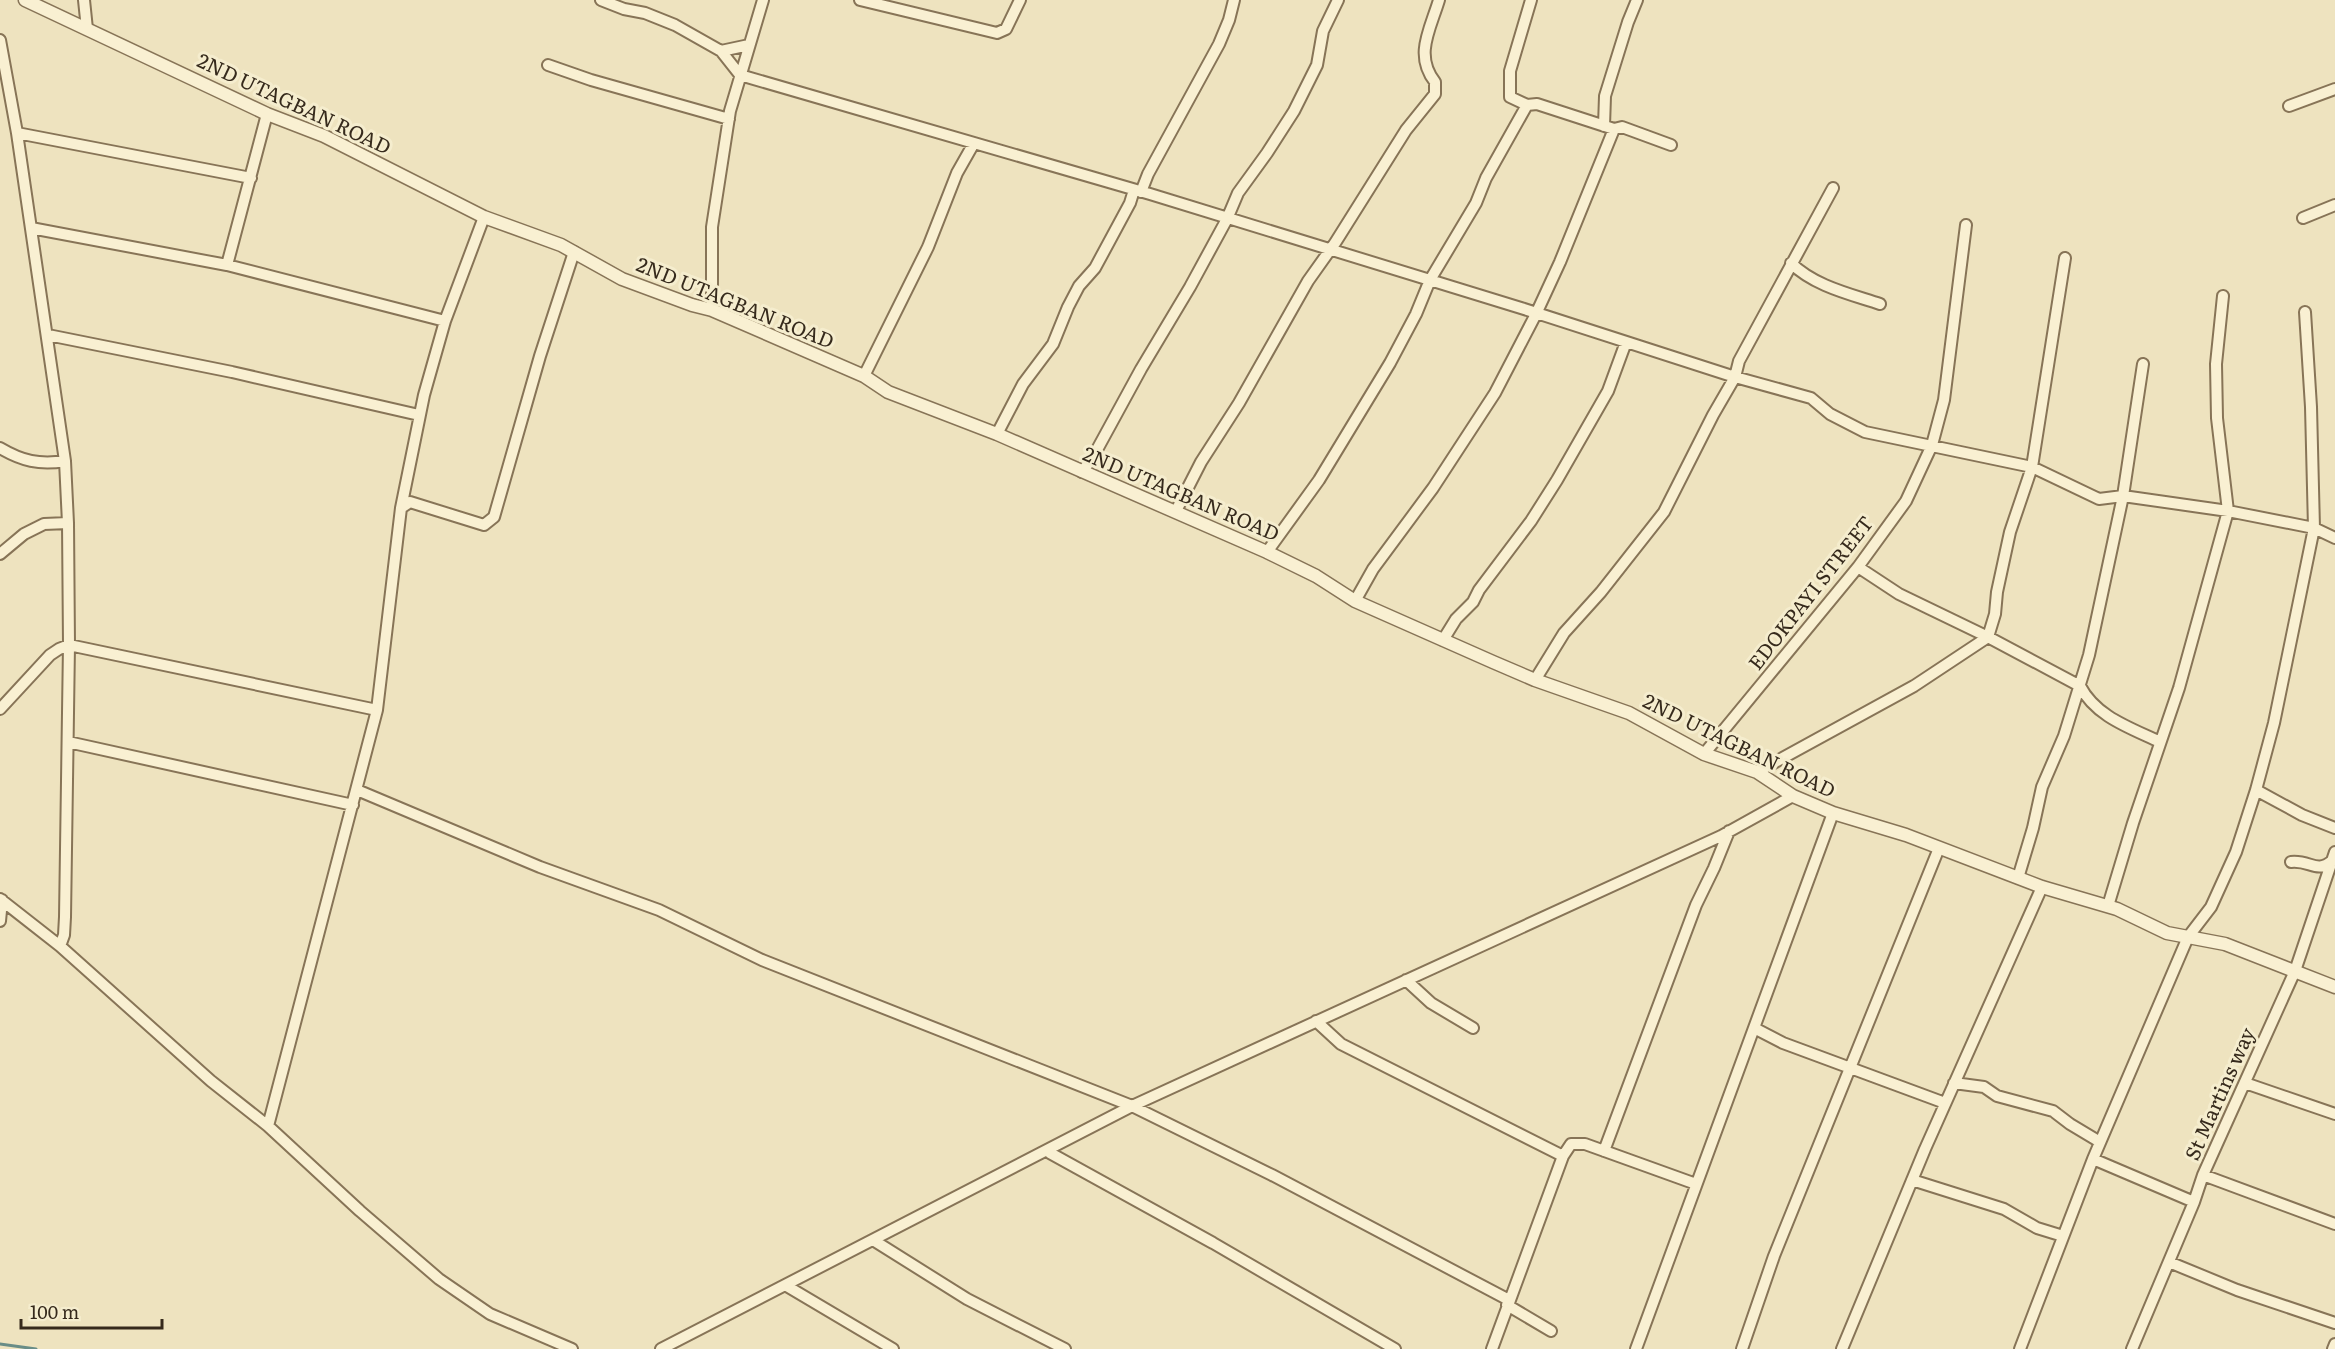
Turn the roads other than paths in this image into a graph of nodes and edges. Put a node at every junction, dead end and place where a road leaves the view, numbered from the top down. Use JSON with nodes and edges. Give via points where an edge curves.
{"nodes":[{"id":1,"x":25,"y":0,"type":"edge"},
{"id":2,"x":84,"y":0,"type":"edge"},
{"id":3,"x":600,"y":0,"type":"edge"},
{"id":4,"x":763,"y":0,"type":"edge"},
{"id":5,"x":861,"y":0,"type":"edge"},
{"id":6,"x":1020,"y":0,"type":"edge"},
{"id":7,"x":1234,"y":0,"type":"edge"},
{"id":8,"x":1338,"y":0,"type":"edge"},
{"id":9,"x":1439,"y":0,"type":"edge"},
{"id":10,"x":1532,"y":0,"type":"edge"},
{"id":11,"x":1637,"y":0,"type":"edge"},
{"id":12,"x":87,"y":29,"type":"junction"},
{"id":13,"x":0,"y":40,"type":"edge"},
{"id":14,"x":749,"y":45,"type":"junction"},
{"id":15,"x":721,"y":51,"type":"junction"},
{"id":16,"x":548,"y":65,"type":"dead end"},
{"id":17,"x":740,"y":75,"type":"junction"},
{"id":18,"x":2335,"y":89,"type":"edge"},
{"id":19,"x":1527,"y":105,"type":"junction"},
{"id":20,"x":2289,"y":106,"type":"dead end"},
{"id":21,"x":267,"y":114,"type":"junction"},
{"id":22,"x":729,"y":119,"type":"junction"},
{"id":23,"x":1609,"y":128,"type":"junction"},
{"id":24,"x":17,"y":134,"type":"junction"},
{"id":25,"x":974,"y":143,"type":"junction"},
{"id":26,"x":1671,"y":145,"type":"dead end"},
{"id":27,"x":250,"y":178,"type":"junction"},
{"id":28,"x":1833,"y":188,"type":"dead end"},
{"id":29,"x":1137,"y":191,"type":"junction"},
{"id":30,"x":2335,"y":205,"type":"edge"},
{"id":31,"x":484,"y":217,"type":"junction"},
{"id":32,"x":2303,"y":218,"type":"dead end"},
{"id":33,"x":1227,"y":219,"type":"junction"},
{"id":34,"x":1966,"y":225,"type":"dead end"},
{"id":35,"x":31,"y":228,"type":"junction"},
{"id":36,"x":1329,"y":250,"type":"junction"},
{"id":37,"x":574,"y":252,"type":"junction"},
{"id":38,"x":2065,"y":258,"type":"dead end"},
{"id":39,"x":1791,"y":263,"type":"junction"},
{"id":40,"x":227,"y":265,"type":"junction"},
{"id":41,"x":1430,"y":280,"type":"junction"},
{"id":42,"x":2223,"y":296,"type":"dead end"},
{"id":43,"x":1880,"y":304,"type":"dead end"},
{"id":44,"x":712,"y":310,"type":"junction"},
{"id":45,"x":2305,"y":312,"type":"dead end"},
{"id":46,"x":1536,"y":314,"type":"junction"},
{"id":47,"x":445,"y":321,"type":"junction"},
{"id":48,"x":48,"y":335,"type":"junction"},
{"id":49,"x":1626,"y":342,"type":"junction"},
{"id":50,"x":2143,"y":364,"type":"dead end"},
{"id":51,"x":864,"y":376,"type":"junction"},
{"id":52,"x":1735,"y":377,"type":"junction"},
{"id":53,"x":419,"y":415,"type":"junction"},
{"id":54,"x":997,"y":434,"type":"junction"},
{"id":55,"x":1932,"y":445,"type":"junction"},
{"id":56,"x":0,"y":448,"type":"edge"},
{"id":57,"x":65,"y":461,"type":"junction"},
{"id":58,"x":2032,"y":467,"type":"junction"},
{"id":59,"x":1082,"y":472,"type":"junction"},
{"id":60,"x":2124,"y":496,"type":"junction"},
{"id":61,"x":401,"y":507,"type":"junction"},
{"id":62,"x":1176,"y":511,"type":"junction"},
{"id":63,"x":2228,"y":511,"type":"junction"},
{"id":64,"x":68,"y":523,"type":"junction"},
{"id":65,"x":2314,"y":528,"type":"junction"},
{"id":66,"x":2335,"y":538,"type":"edge"},
{"id":67,"x":1267,"y":552,"type":"junction"},
{"id":68,"x":0,"y":554,"type":"edge"},
{"id":69,"x":1858,"y":567,"type":"junction"},
{"id":70,"x":1355,"y":600,"type":"junction"},
{"id":71,"x":1988,"y":637,"type":"junction"},
{"id":72,"x":1443,"y":640,"type":"junction"},
{"id":73,"x":69,"y":645,"type":"junction"},
{"id":74,"x":1535,"y":680,"type":"junction"},
{"id":75,"x":2080,"y":686,"type":"junction"},
{"id":76,"x":0,"y":708,"type":"edge"},
{"id":77,"x":377,"y":710,"type":"junction"},
{"id":78,"x":68,"y":741,"type":"junction"},
{"id":79,"x":2160,"y":742,"type":"junction"},
{"id":80,"x":1704,"y":753,"type":"junction"},
{"id":81,"x":1757,"y":772,"type":"junction"},
{"id":82,"x":357,"y":790,"type":"junction"},
{"id":83,"x":2256,"y":790,"type":"junction"},
{"id":84,"x":1793,"y":796,"type":"junction"},
{"id":85,"x":353,"y":805,"type":"junction"},
{"id":86,"x":1833,"y":813,"type":"junction"},
{"id":87,"x":2335,"y":828,"type":"edge"},
{"id":88,"x":1729,"y":831,"type":"junction"},
{"id":89,"x":1939,"y":848,"type":"junction"},
{"id":90,"x":2334,"y":858,"type":"edge"},
{"id":91,"x":2291,"y":862,"type":"dead end"},
{"id":92,"x":2018,"y":878,"type":"junction"},
{"id":93,"x":2042,"y":887,"type":"junction"},
{"id":94,"x":1,"y":900,"type":"edge"},
{"id":95,"x":2108,"y":906,"type":"junction"},
{"id":96,"x":0,"y":921,"type":"edge"},
{"id":97,"x":2188,"y":937,"type":"junction"},
{"id":98,"x":60,"y":946,"type":"junction"},
{"id":99,"x":2295,"y":971,"type":"junction"},
{"id":100,"x":1406,"y":980,"type":"junction"},
{"id":101,"x":2335,"y":987,"type":"edge"},
{"id":102,"x":1316,"y":1021,"type":"junction"},
{"id":103,"x":1473,"y":1028,"type":"dead end"},
{"id":104,"x":1756,"y":1029,"type":"dead end"},
{"id":105,"x":1851,"y":1067,"type":"junction"},
{"id":106,"x":1954,"y":1083,"type":"junction"},
{"id":107,"x":2245,"y":1083,"type":"junction"},
{"id":108,"x":1946,"y":1103,"type":"junction"},
{"id":109,"x":1132,"y":1106,"type":"junction"},
{"id":110,"x":2335,"y":1114,"type":"edge"},
{"id":111,"x":268,"y":1126,"type":"junction"},
{"id":112,"x":2100,"y":1142,"type":"junction"},
{"id":113,"x":1604,"y":1150,"type":"junction"},
{"id":114,"x":1050,"y":1153,"type":"dead end"},
{"id":115,"x":1563,"y":1156,"type":"junction"},
{"id":116,"x":2093,"y":1159,"type":"junction"},
{"id":117,"x":2203,"y":1175,"type":"junction"},
{"id":118,"x":1912,"y":1180,"type":"junction"},
{"id":119,"x":1696,"y":1184,"type":"junction"},
{"id":120,"x":2194,"y":1202,"type":"junction"},
{"id":121,"x":2335,"y":1224,"type":"edge"},
{"id":122,"x":2063,"y":1236,"type":"junction"},
{"id":123,"x":873,"y":1240,"type":"junction"},
{"id":124,"x":2169,"y":1262,"type":"junction"},
{"id":125,"x":785,"y":1285,"type":"junction"},
{"id":126,"x":1508,"y":1303,"type":"junction"},
{"id":127,"x":2335,"y":1323,"type":"edge"},
{"id":128,"x":1551,"y":1331,"type":"dead end"},
{"id":129,"x":2335,"y":1344,"type":"edge"},
{"id":130,"x":572,"y":1349,"type":"edge"},
{"id":131,"x":661,"y":1349,"type":"edge"},
{"id":132,"x":893,"y":1349,"type":"edge"},
{"id":133,"x":1065,"y":1349,"type":"edge"},
{"id":134,"x":1395,"y":1349,"type":"edge"},
{"id":135,"x":1492,"y":1349,"type":"edge"},
{"id":136,"x":1636,"y":1349,"type":"edge"},
{"id":137,"x":1742,"y":1349,"type":"edge"},
{"id":138,"x":1842,"y":1349,"type":"edge"},
{"id":139,"x":2020,"y":1349,"type":"edge"},
{"id":140,"x":2132,"y":1349,"type":"edge"},
{"id":141,"x":2333,"y":1349,"type":"edge"}],
"edges":[{"from":1,"to":12,"type":"street","name":"2ND UTAGBAN ROAD"},
{"from":2,"to":12,"type":"street"},
{"from":3,"to":15,"type":"street","via":[[675,25]]},
{"from":4,"to":14,"type":"street"},
{"from":5,"to":6,"type":"street","via":[[997,33],[1006,29]]},
{"from":7,"to":29,"type":"street","via":[[1219,44]]},
{"from":8,"to":33,"type":"street","via":[[1323,31],[1309,82],[1238,193]]},
{"from":9,"to":36,"type":"street","via":[[1423,58],[1435,82],[1434,94],[1406,130]]},
{"from":10,"to":19,"type":"street","via":[[1509,82],[1510,97]]},
{"from":11,"to":23,"type":"street","via":[[1605,96]]},
{"from":12,"to":21,"type":"street","name":"2ND UTAGBAN ROAD"},
{"from":13,"to":24,"type":"street"},
{"from":14,"to":15,"type":"street"},
{"from":14,"to":17,"type":"street"},
{"from":15,"to":17,"type":"street"},
{"from":16,"to":22,"type":"street"},
{"from":17,"to":22,"type":"street"},
{"from":17,"to":25,"type":"street"},
{"from":18,"to":20,"type":"street"},
{"from":19,"to":23,"type":"street","via":[[1537,104]]},
{"from":19,"to":41,"type":"street"},
{"from":21,"to":27,"type":"street"},
{"from":21,"to":31,"type":"street","name":"2ND UTAGBAN ROAD","via":[[324,136]]},
{"from":22,"to":44,"type":"street","via":[[712,227]]},
{"from":23,"to":26,"type":"street","via":[[1622,127]]},
{"from":23,"to":46,"type":"street","via":[[1560,262]]},
{"from":24,"to":27,"type":"street"},
{"from":24,"to":35,"type":"street"},
{"from":25,"to":29,"type":"street"},
{"from":25,"to":51,"type":"street"},
{"from":27,"to":40,"type":"street"},
{"from":28,"to":39,"type":"street"},
{"from":29,"to":33,"type":"street"},
{"from":29,"to":54,"type":"street","via":[[1095,268],[1080,285],[1053,344],[1023,384]]},
{"from":30,"to":32,"type":"street"},
{"from":31,"to":37,"type":"street","name":"2ND UTAGBAN ROAD"},
{"from":31,"to":47,"type":"street"},
{"from":33,"to":36,"type":"street"},
{"from":33,"to":59,"type":"street"},
{"from":34,"to":55,"type":"street","name":"EDOKPAYI STREET","via":[[1944,400]]},
{"from":35,"to":40,"type":"street"},
{"from":35,"to":48,"type":"street"},
{"from":36,"to":41,"type":"street"},
{"from":36,"to":62,"type":"street","via":[[1201,462]]},
{"from":37,"to":44,"type":"street","name":"2ND UTAGBAN ROAD","via":[[622,279]]},
{"from":37,"to":61,"type":"street","via":[[494,517],[484,525],[410,502]]},
{"from":38,"to":58,"type":"street"},
{"from":39,"to":43,"type":"street","via":[[1801,273],[1835,289]]},
{"from":39,"to":52,"type":"street","via":[[1739,361]]},
{"from":40,"to":47,"type":"street"},
{"from":41,"to":46,"type":"street"},
{"from":41,"to":67,"type":"street","via":[[1390,363],[1319,480]]},
{"from":42,"to":63,"type":"street","via":[[2216,364],[2217,418]]},
{"from":44,"to":51,"type":"street","name":"2ND UTAGBAN ROAD"},
{"from":45,"to":65,"type":"street"},
{"from":46,"to":49,"type":"street"},
{"from":46,"to":70,"type":"street","via":[[1463,444]]},
{"from":47,"to":53,"type":"street"},
{"from":48,"to":53,"type":"street"},
{"from":48,"to":57,"type":"street"},
{"from":49,"to":52,"type":"street"},
{"from":49,"to":72,"type":"street","via":[[1608,391],[1557,480]]},
{"from":50,"to":60,"type":"street"},
{"from":51,"to":54,"type":"street","name":"2ND UTAGBAN ROAD","via":[[888,392]]},
{"from":52,"to":55,"type":"street","via":[[1811,398],[1830,414],[1865,432]]},
{"from":52,"to":74,"type":"street","via":[[1664,512],[1564,633]]},
{"from":53,"to":61,"type":"street"},
{"from":54,"to":59,"type":"street","name":"2ND UTAGBAN ROAD"},
{"from":55,"to":58,"type":"street"},
{"from":55,"to":69,"type":"street","name":"EDOKPAYI STREET","via":[[1906,501]]},
{"from":56,"to":57,"type":"street","via":[[26,461]]},
{"from":57,"to":64,"type":"street"},
{"from":58,"to":60,"type":"street","via":[[2099,499]]},
{"from":58,"to":71,"type":"street","via":[[2010,532]]},
{"from":59,"to":62,"type":"street","name":"2ND UTAGBAN ROAD"},
{"from":60,"to":63,"type":"street"},
{"from":60,"to":75,"type":"street"},
{"from":61,"to":77,"type":"street"},
{"from":62,"to":67,"type":"street","name":"2ND UTAGBAN ROAD"},
{"from":63,"to":65,"type":"street"},
{"from":63,"to":79,"type":"street","via":[[2180,688]]},
{"from":64,"to":68,"type":"street","via":[[44,524],[24,534]]},
{"from":64,"to":73,"type":"street"},
{"from":65,"to":66,"type":"street"},
{"from":65,"to":83,"type":"street","via":[[2274,723]]},
{"from":67,"to":70,"type":"street","name":"2ND UTAGBAN ROAD"},
{"from":69,"to":71,"type":"street","via":[[1899,594]]},
{"from":69,"to":80,"type":"street","name":"EDOKPAYI STREET"},
{"from":70,"to":72,"type":"street","name":"2ND UTAGBAN ROAD"},
{"from":71,"to":75,"type":"street"},
{"from":71,"to":81,"type":"street","via":[[1914,686]]},
{"from":72,"to":74,"type":"street","name":"2ND UTAGBAN ROAD"},
{"from":73,"to":76,"type":"street","via":[[50,655]]},
{"from":73,"to":77,"type":"street"},
{"from":73,"to":78,"type":"street"},
{"from":74,"to":80,"type":"street","name":"2ND UTAGBAN ROAD","via":[[1629,713]]},
{"from":75,"to":79,"type":"street","via":[[2086,699],[2101,712]]},
{"from":75,"to":92,"type":"street","via":[[2042,787]]},
{"from":77,"to":82,"type":"street"},
{"from":78,"to":85,"type":"street"},
{"from":78,"to":98,"type":"street","via":[[65,917]]},
{"from":79,"to":95,"type":"street"},
{"from":80,"to":81,"type":"street","name":"2ND UTAGBAN ROAD"},
{"from":81,"to":84,"type":"street","name":"2ND UTAGBAN ROAD"},
{"from":82,"to":85,"type":"street"},
{"from":82,"to":109,"type":"street","via":[[540,867],[659,910],[762,960]]},
{"from":83,"to":87,"type":"street"},
{"from":83,"to":97,"type":"street","via":[[2236,852],[2211,907]]},
{"from":84,"to":86,"type":"street","name":"2ND UTAGBAN ROAD"},
{"from":84,"to":88,"type":"street"},
{"from":85,"to":111,"type":"street"},
{"from":86,"to":89,"type":"street","name":"2ND UTAGBAN ROAD"},
{"from":86,"to":119,"type":"street"},
{"from":88,"to":100,"type":"street"},
{"from":88,"to":113,"type":"street","via":[[1696,905]]},
{"from":89,"to":92,"type":"street","name":"2ND UTAGBAN ROAD"},
{"from":89,"to":105,"type":"street"},
{"from":90,"to":91,"type":"street","via":[[2325,867]]},
{"from":90,"to":99,"type":"street","name":"St Martins way"},
{"from":92,"to":93,"type":"street","name":"2ND UTAGBAN ROAD"},
{"from":93,"to":95,"type":"street","name":"2ND UTAGBAN ROAD"},
{"from":93,"to":106,"type":"street"},
{"from":94,"to":96,"type":"street"},
{"from":94,"to":98,"type":"street"},
{"from":95,"to":97,"type":"street","name":"2ND UTAGBAN ROAD","via":[[2167,933]]},
{"from":97,"to":99,"type":"street","name":"2ND UTAGBAN ROAD","via":[[2225,944]]},
{"from":97,"to":112,"type":"street"},
{"from":98,"to":111,"type":"street","via":[[211,1081]]},
{"from":99,"to":101,"type":"street","name":"2ND UTAGBAN ROAD"},
{"from":99,"to":107,"type":"street","name":"St Martins way"},
{"from":100,"to":102,"type":"street"},
{"from":100,"to":103,"type":"street","via":[[1431,1003]]},
{"from":102,"to":109,"type":"street"},
{"from":102,"to":115,"type":"street","via":[[1341,1044]]},
{"from":104,"to":105,"type":"street"},
{"from":105,"to":108,"type":"street"},
{"from":105,"to":137,"type":"street","via":[[1773,1256]]},
{"from":106,"to":108,"type":"street"},
{"from":106,"to":112,"type":"street","via":[[1984,1087],[1997,1096],[2053,1111]]},
{"from":107,"to":110,"type":"street"},
{"from":107,"to":117,"type":"street","name":"St Martins way"},
{"from":108,"to":118,"type":"street"},
{"from":109,"to":123,"type":"street"},
{"from":109,"to":126,"type":"street","via":[[1272,1174]]},
{"from":111,"to":130,"type":"street","via":[[439,1279],[490,1314]]},
{"from":112,"to":116,"type":"street"},
{"from":113,"to":115,"type":"street","via":[[1571,1144]]},
{"from":113,"to":119,"type":"street"},
{"from":114,"to":134,"type":"street"},
{"from":115,"to":126,"type":"street"},
{"from":116,"to":120,"type":"street"},
{"from":116,"to":122,"type":"street"},
{"from":117,"to":120,"type":"street","name":"St Martins way"},
{"from":117,"to":121,"type":"street"},
{"from":118,"to":122,"type":"street","via":[[2004,1209],[2037,1228]]},
{"from":118,"to":138,"type":"street"},
{"from":119,"to":136,"type":"street"},
{"from":120,"to":124,"type":"street","name":"St Martins way"},
{"from":122,"to":139,"type":"street"},
{"from":123,"to":125,"type":"street"},
{"from":123,"to":133,"type":"street","via":[[967,1299]]},
{"from":124,"to":127,"type":"street"},
{"from":124,"to":140,"type":"street","name":"St Martins way"},
{"from":125,"to":131,"type":"street"},
{"from":125,"to":132,"type":"street"},
{"from":126,"to":128,"type":"street"},
{"from":126,"to":135,"type":"street"},
{"from":129,"to":141,"type":"street"}]}
